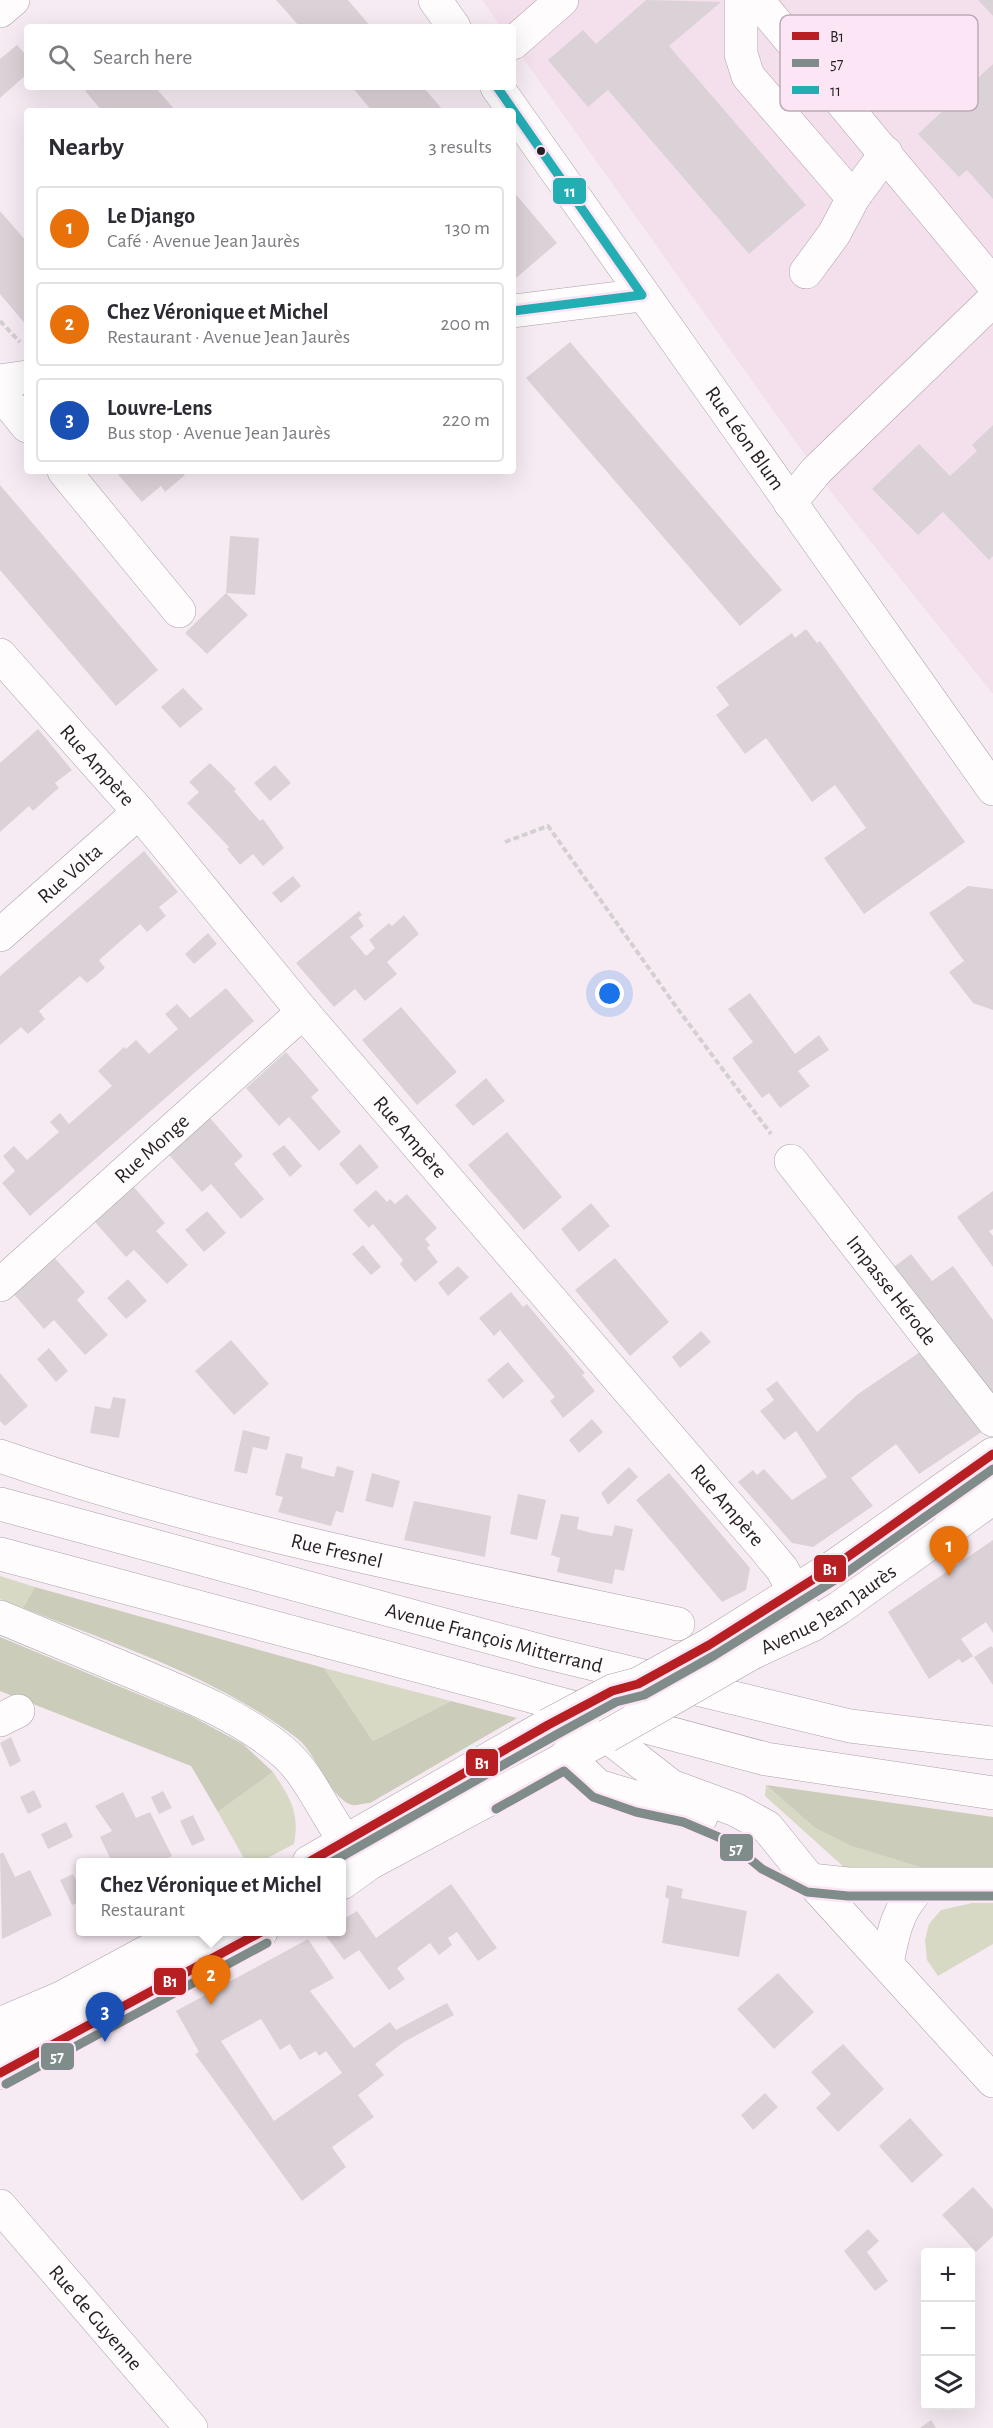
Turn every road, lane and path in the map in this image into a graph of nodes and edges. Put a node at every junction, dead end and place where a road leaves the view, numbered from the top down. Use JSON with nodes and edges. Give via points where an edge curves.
{"nodes":[{"id":1,"x":13,"y":0,"type":"edge"},
{"id":2,"x":435,"y":0,"type":"edge"},
{"id":3,"x":562,"y":0,"type":"edge"},
{"id":4,"x":741,"y":0,"type":"edge"},
{"id":5,"x":757,"y":0,"type":"edge"},
{"id":6,"x":0,"y":11,"type":"edge"},
{"id":7,"x":452,"y":24,"type":"edge"},
{"id":8,"x":780,"y":27,"type":"edge"},
{"id":9,"x":516,"y":40,"type":"edge"},
{"id":10,"x":499,"y":90,"type":"edge"},
{"id":11,"x":512,"y":108,"type":"edge"},
{"id":12,"x":851,"y":111,"type":"edge"},
{"id":13,"x":516,"y":114,"type":"edge"},
{"id":14,"x":886,"y":153,"type":"junction"},
{"id":15,"x":853,"y":198,"type":"junction"},
{"id":16,"x":806,"y":273,"type":"dead end"},
{"id":17,"x":993,"y":284,"type":"edge"},
{"id":18,"x":642,"y":295,"type":"junction"},
{"id":19,"x":993,"y":300,"type":"edge"},
{"id":20,"x":516,"y":311,"type":"edge"},
{"id":21,"x":0,"y":321,"type":"edge"},
{"id":22,"x":24,"y":360,"type":"edge"},
{"id":23,"x":24,"y":364,"type":"edge"},
{"id":24,"x":0,"y":381,"type":"edge"},
{"id":25,"x":0,"y":393,"type":"edge"},
{"id":26,"x":24,"y":422,"type":"edge"},
{"id":27,"x":66,"y":474,"type":"edge"},
{"id":28,"x":790,"y":503,"type":"junction"},
{"id":29,"x":179,"y":611,"type":"dead end"},
{"id":30,"x":0,"y":655,"type":"edge"},
{"id":31,"x":993,"y":789,"type":"edge"},
{"id":32,"x":139,"y":812,"type":"junction"},
{"id":33,"x":506,"y":842,"type":"dead end"},
{"id":34,"x":0,"y":935,"type":"edge"},
{"id":35,"x":303,"y":1012,"type":"junction"},
{"id":36,"x":791,"y":1161,"type":"joint"},
{"id":37,"x":0,"y":1286,"type":"edge"},
{"id":38,"x":993,"y":1420,"type":"edge"},
{"id":39,"x":993,"y":1454,"type":"edge"},
{"id":40,"x":0,"y":1456,"type":"edge"},
{"id":41,"x":993,"y":1479,"type":"edge"},
{"id":42,"x":993,"y":1498,"type":"edge"},
{"id":43,"x":0,"y":1504,"type":"edge"},
{"id":44,"x":0,"y":1554,"type":"edge"},
{"id":45,"x":907,"y":1559,"type":"junction"},
{"id":46,"x":793,"y":1593,"type":"junction"},
{"id":47,"x":0,"y":1617,"type":"edge"},
{"id":48,"x":678,"y":1624,"type":"dead end"},
{"id":49,"x":812,"y":1625,"type":"junction"},
{"id":50,"x":607,"y":1736,"type":"junction"},
{"id":51,"x":562,"y":1737,"type":"junction"},
{"id":52,"x":993,"y":1743,"type":"edge"},
{"id":53,"x":993,"y":1793,"type":"edge"},
{"id":54,"x":345,"y":1842,"type":"junction"},
{"id":55,"x":318,"y":1858,"type":"edge"},
{"id":56,"x":370,"y":1863,"type":"junction"},
{"id":57,"x":346,"y":1880,"type":"edge"},
{"id":58,"x":810,"y":1880,"type":"junction"},
{"id":59,"x":993,"y":1884,"type":"edge"},
{"id":60,"x":922,"y":1885,"type":"junction"},
{"id":61,"x":176,"y":1936,"type":"edge"},
{"id":62,"x":215,"y":1936,"type":"edge"},
{"id":63,"x":254,"y":1936,"type":"edge"},
{"id":64,"x":887,"y":1963,"type":"junction"},
{"id":65,"x":0,"y":2024,"type":"edge"},
{"id":66,"x":0,"y":2053,"type":"edge"},
{"id":67,"x":0,"y":2073,"type":"edge"},
{"id":68,"x":993,"y":2081,"type":"edge"},
{"id":69,"x":0,"y":2206,"type":"edge"},
{"id":70,"x":191,"y":2428,"type":"edge"}],
"edges":[{"from":1,"to":6,"type":"main road"},
{"from":2,"to":7,"type":"main road"},
{"from":3,"to":9,"type":"main road"},
{"from":4,"to":15,"type":"main road","via":[[741,54],[748,76]]},
{"from":5,"to":8,"type":"main road"},
{"from":10,"to":11,"type":"main road","name":"Rue Léon Blum"},
{"from":12,"to":14,"type":"main road"},
{"from":13,"to":18,"type":"main road","name":"Rue Léon Blum"},
{"from":14,"to":15,"type":"main road"},
{"from":14,"to":17,"type":"main road"},
{"from":15,"to":16,"type":"main road","via":[[834,234]]},
{"from":18,"to":20,"type":"main road"},
{"from":18,"to":28,"type":"main road","name":"Rue Léon Blum"},
{"from":19,"to":28,"type":"main road","via":[[816,471]]},
{"from":21,"to":22,"type":"path","via":[[18,339]]},
{"from":23,"to":24,"type":"main road"},
{"from":25,"to":26,"type":"main road"},
{"from":27,"to":29,"type":"main road"},
{"from":28,"to":31,"type":"main road","name":"Rue Léon Blum"},
{"from":30,"to":32,"type":"main road","name":"Rue Ampère"},
{"from":32,"to":34,"type":"main road","name":"Rue Volta"},
{"from":32,"to":35,"type":"main road","name":"Rue Ampère"},
{"from":33,"to":36,"type":"path","via":[[548,826]]},
{"from":35,"to":37,"type":"main road","name":"Rue Monge"},
{"from":35,"to":46,"type":"main road","name":"Rue Ampère","via":[[762,1545],[782,1569]]},
{"from":36,"to":38,"type":"main road","name":"Impasse Hérode"},
{"from":39,"to":46,"type":"main road","name":"Avenue Jean Jaurès"},
{"from":40,"to":48,"type":"main road","name":"Rue Fresnel","via":[[88,1486],[268,1533]]},
{"from":41,"to":45,"type":"main road","via":[[919,1531]]},
{"from":42,"to":45,"type":"main road","name":"Avenue Jean Jaurès"},
{"from":43,"to":52,"type":"main road","name":"Avenue François Mitterrand","via":[[544,1652],[850,1726]]},
{"from":44,"to":53,"type":"main road","via":[[766,1759]]},
{"from":45,"to":49,"type":"main road","name":"Avenue Jean Jaurès"},
{"from":46,"to":49,"type":"main road","name":"Rue Ampère"},
{"from":46,"to":51,"type":"main road","name":"Avenue Jean Jaurès","bridge":true,"via":[[639,1684],[612,1691]]},
{"from":47,"to":54,"type":"main road","via":[[201,1701],[255,1731],[282,1750],[305,1775]]},
{"from":49,"to":50,"type":"main road","name":"Avenue Jean Jaurès","bridge":true,"via":[[752,1653]]},
{"from":50,"to":51,"type":"main road"},
{"from":50,"to":58,"type":"main road","via":[[671,1786],[736,1810],[767,1827]]},
{"from":51,"to":54,"type":"main road","name":"Avenue Jean Jaurès"},
{"from":51,"to":56,"type":"main road","name":"Avenue Jean Jaurès"},
{"from":51,"to":58,"type":"main road","via":[[598,1786],[687,1811],[734,1831],[769,1858]]},
{"from":54,"to":55,"type":"main road","name":"Avenue Jean Jaurès"},
{"from":54,"to":56,"type":"main road"},
{"from":56,"to":57,"type":"main road","name":"Avenue Jean Jaurès"},
{"from":58,"to":60,"type":"main road"},
{"from":58,"to":64,"type":"main road"},
{"from":59,"to":60,"type":"main road"},
{"from":60,"to":64,"type":"main road","via":[[901,1911]]},
{"from":61,"to":65,"type":"main road","via":[[61,1998]]},
{"from":62,"to":66,"type":"main road"},
{"from":63,"to":67,"type":"main road"},
{"from":64,"to":68,"type":"main road"},
{"from":69,"to":70,"type":"main road","name":"Rue de Guyenne"}]}
